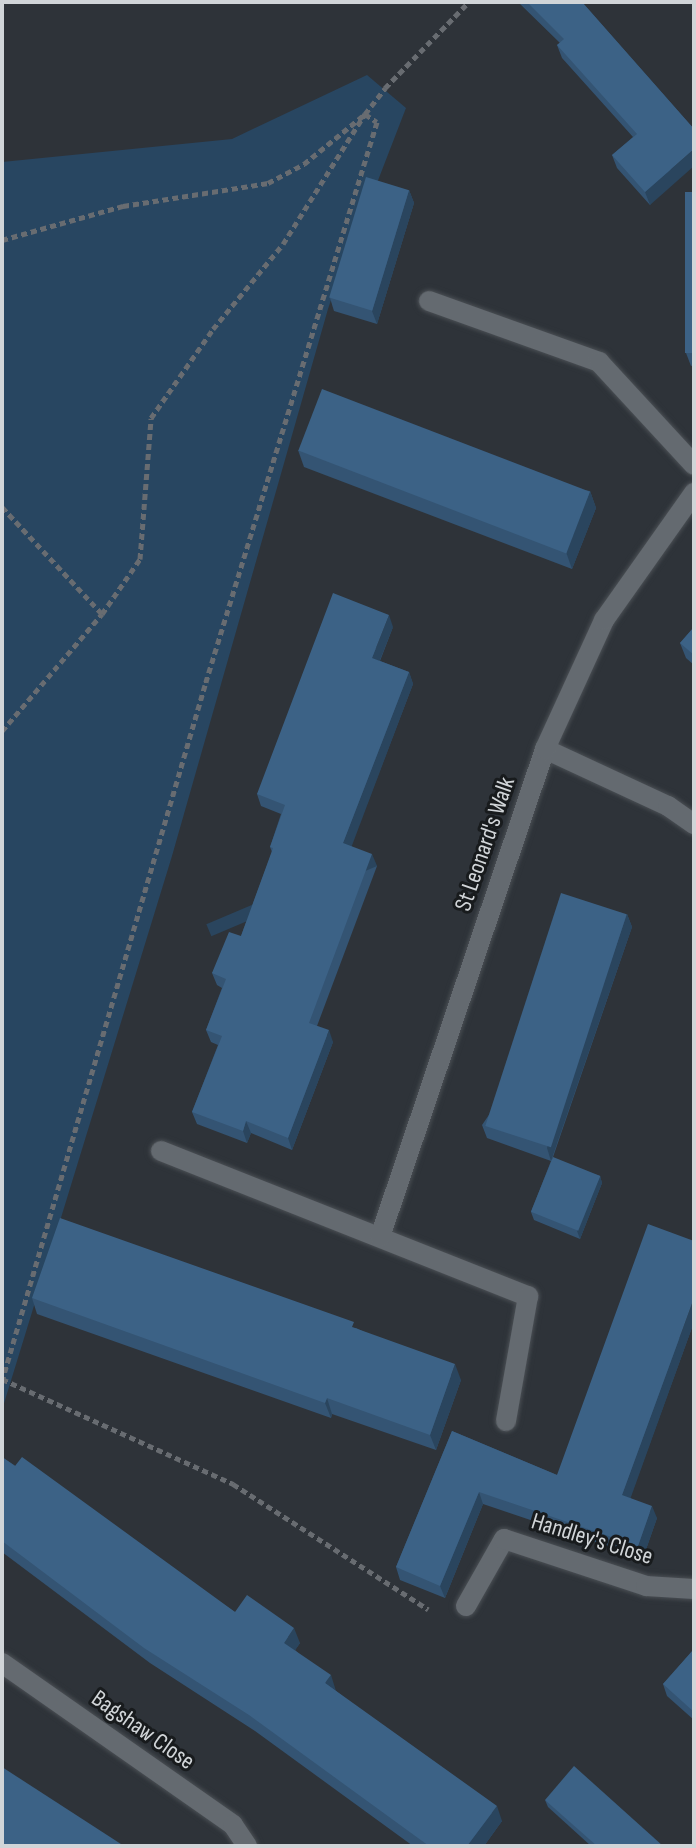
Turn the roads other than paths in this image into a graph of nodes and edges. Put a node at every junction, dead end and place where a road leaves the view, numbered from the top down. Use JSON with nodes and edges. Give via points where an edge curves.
{"nodes":[{"id":1,"x":429,"y":301,"type":"dead end"},
{"id":2,"x":694,"y":465,"type":"edge"},
{"id":3,"x":694,"y":493,"type":"edge"},
{"id":4,"x":545,"y":749,"type":"junction"},
{"id":5,"x":694,"y":824,"type":"edge"},
{"id":6,"x":161,"y":1151,"type":"dead end"},
{"id":7,"x":380,"y":1237,"type":"junction"},
{"id":8,"x":506,"y":1421,"type":"dead end"},
{"id":9,"x":694,"y":1589,"type":"edge"},
{"id":10,"x":466,"y":1606,"type":"road end"},
{"id":11,"x":2,"y":1663,"type":"edge"},
{"id":12,"x":247,"y":1846,"type":"edge"}],
"edges":[{"from":1,"to":2,"type":"street","via":[[599,362]]},
{"from":3,"to":4,"type":"street","name":"St Leonard's Walk","via":[[604,620]]},
{"from":4,"to":5,"type":"street","via":[[668,806]]},
{"from":4,"to":7,"type":"street","name":"St Leonard's Walk"},
{"from":6,"to":7,"type":"street"},
{"from":7,"to":8,"type":"street","via":[[528,1296]]},
{"from":9,"to":10,"type":"street","name":"Handley's Close","via":[[646,1586],[504,1539]]},
{"from":11,"to":12,"type":"street","name":"Bagshaw Close","via":[[233,1825]]}]}
